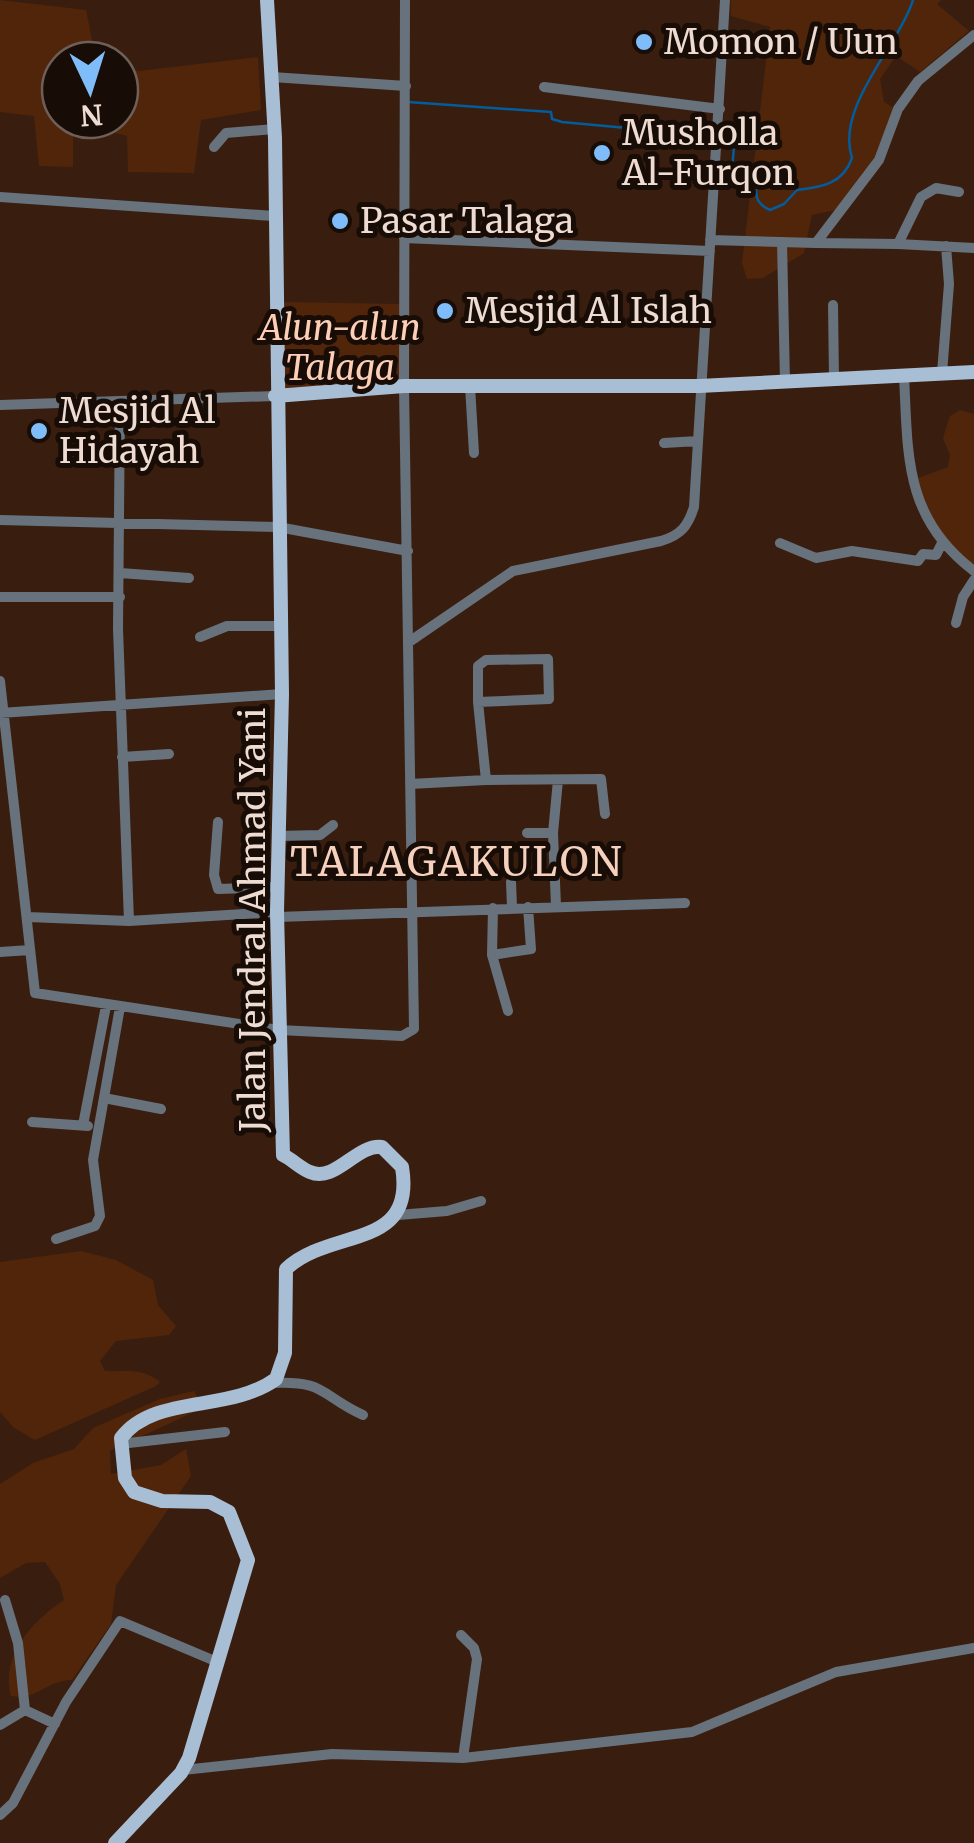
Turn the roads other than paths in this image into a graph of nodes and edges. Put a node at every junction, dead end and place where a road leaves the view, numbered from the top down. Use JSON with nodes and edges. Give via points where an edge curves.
{"nodes":[{"id":1,"x":267,"y":0,"type":"edge"},
{"id":2,"x":406,"y":0,"type":"edge"},
{"id":3,"x":725,"y":0,"type":"edge"},
{"id":4,"x":974,"y":35,"type":"edge"},
{"id":5,"x":272,"y":77,"type":"junction"},
{"id":6,"x":406,"y":86,"type":"junction"},
{"id":7,"x":544,"y":87,"type":"dead end"},
{"id":8,"x":720,"y":108,"type":"junction"},
{"id":9,"x":274,"y":130,"type":"junction"},
{"id":10,"x":214,"y":147,"type":"dead end"},
{"id":11,"x":959,"y":192,"type":"dead end"},
{"id":12,"x":0,"y":197,"type":"edge"},
{"id":13,"x":274,"y":216,"type":"junction"},
{"id":14,"x":404,"y":238,"type":"junction"},
{"id":15,"x":782,"y":242,"type":"junction"},
{"id":16,"x":816,"y":243,"type":"junction"},
{"id":17,"x":898,"y":244,"type":"junction"},
{"id":18,"x":710,"y":246,"type":"junction"},
{"id":19,"x":946,"y":246,"type":"junction"},
{"id":20,"x":974,"y":248,"type":"edge"},
{"id":21,"x":832,"y":305,"type":"dead end"},
{"id":22,"x":974,"y":372,"type":"edge"},
{"id":23,"x":942,"y":373,"type":"junction"},
{"id":24,"x":904,"y":375,"type":"junction"},
{"id":25,"x":834,"y":379,"type":"junction"},
{"id":26,"x":785,"y":382,"type":"junction"},
{"id":27,"x":404,"y":386,"type":"junction"},
{"id":28,"x":470,"y":386,"type":"junction"},
{"id":29,"x":700,"y":386,"type":"junction"},
{"id":30,"x":275,"y":396,"type":"junction"},
{"id":31,"x":120,"y":402,"type":"junction"},
{"id":32,"x":0,"y":406,"type":"edge"},
{"id":33,"x":698,"y":440,"type":"junction"},
{"id":34,"x":664,"y":443,"type":"dead end"},
{"id":35,"x":474,"y":453,"type":"dead end"},
{"id":36,"x":0,"y":520,"type":"edge"},
{"id":37,"x":120,"y":524,"type":"junction"},
{"id":38,"x":278,"y":528,"type":"junction"},
{"id":39,"x":943,"y":542,"type":"junction"},
{"id":40,"x":780,"y":543,"type":"dead end"},
{"id":41,"x":408,"y":551,"type":"junction"},
{"id":42,"x":974,"y":571,"type":"edge"},
{"id":43,"x":120,"y":573,"type":"junction"},
{"id":44,"x":189,"y":578,"type":"dead end"},
{"id":45,"x":974,"y":580,"type":"edge"},
{"id":46,"x":0,"y":597,"type":"edge"},
{"id":47,"x":120,"y":598,"type":"junction"},
{"id":48,"x":956,"y":623,"type":"dead end"},
{"id":49,"x":281,"y":626,"type":"junction"},
{"id":50,"x":200,"y":637,"type":"dead end"},
{"id":51,"x":409,"y":642,"type":"junction"},
{"id":52,"x":0,"y":680,"type":"edge"},
{"id":53,"x":282,"y":694,"type":"junction"},
{"id":54,"x":478,"y":702,"type":"junction"},
{"id":55,"x":121,"y":705,"type":"junction"},
{"id":56,"x":1,"y":713,"type":"edge"},
{"id":57,"x":169,"y":754,"type":"dead end"},
{"id":58,"x":122,"y":756,"type":"junction"},
{"id":59,"x":486,"y":780,"type":"junction"},
{"id":60,"x":558,"y":780,"type":"junction"},
{"id":61,"x":410,"y":784,"type":"junction"},
{"id":62,"x":604,"y":814,"type":"dead end"},
{"id":63,"x":218,"y":822,"type":"dead end"},
{"id":64,"x":332,"y":824,"type":"dead end"},
{"id":65,"x":527,"y":833,"type":"dead end"},
{"id":66,"x":553,"y":833,"type":"junction"},
{"id":67,"x":278,"y":836,"type":"junction"},
{"id":68,"x":511,"y":882,"type":"dead end"},
{"id":69,"x":279,"y":888,"type":"junction"},
{"id":70,"x":685,"y":903,"type":"dead end"},
{"id":71,"x":556,"y":906,"type":"junction"},
{"id":72,"x":512,"y":907,"type":"junction"},
{"id":73,"x":528,"y":907,"type":"junction"},
{"id":74,"x":493,"y":908,"type":"junction"},
{"id":75,"x":414,"y":911,"type":"junction"},
{"id":76,"x":278,"y":915,"type":"junction"},
{"id":77,"x":28,"y":917,"type":"junction"},
{"id":78,"x":129,"y":920,"type":"junction"},
{"id":79,"x":30,"y":950,"type":"junction"},
{"id":80,"x":0,"y":952,"type":"edge"},
{"id":81,"x":492,"y":955,"type":"junction"},
{"id":82,"x":106,"y":1006,"type":"junction"},
{"id":83,"x":120,"y":1008,"type":"junction"},
{"id":84,"x":508,"y":1011,"type":"dead end"},
{"id":85,"x":279,"y":1030,"type":"junction"},
{"id":86,"x":104,"y":1098,"type":"junction"},
{"id":87,"x":162,"y":1108,"type":"dead end"},
{"id":88,"x":32,"y":1122,"type":"dead end"},
{"id":89,"x":84,"y":1125,"type":"junction"},
{"id":90,"x":99,"y":1128,"type":"junction"},
{"id":91,"x":481,"y":1201,"type":"dead end"},
{"id":92,"x":398,"y":1215,"type":"junction"},
{"id":93,"x":56,"y":1239,"type":"dead end"},
{"id":94,"x":269,"y":1384,"type":"junction"},
{"id":95,"x":363,"y":1415,"type":"dead end"},
{"id":96,"x":225,"y":1432,"type":"dead end"},
{"id":97,"x":120,"y":1444,"type":"junction"},
{"id":98,"x":6,"y":1600,"type":"dead end"},
{"id":99,"x":461,"y":1635,"type":"dead end"},
{"id":100,"x":974,"y":1648,"type":"edge"},
{"id":101,"x":215,"y":1660,"type":"junction"},
{"id":102,"x":25,"y":1710,"type":"junction"},
{"id":103,"x":55,"y":1724,"type":"junction"},
{"id":104,"x":0,"y":1725,"type":"edge"},
{"id":105,"x":463,"y":1758,"type":"junction"},
{"id":106,"x":182,"y":1770,"type":"junction"},
{"id":107,"x":0,"y":1815,"type":"edge"},
{"id":108,"x":115,"y":1843,"type":"edge"}],
"edges":[{"from":1,"to":5,"type":"main road","name":"Jalan Jendral Ahmad Yani"},
{"from":2,"to":6,"type":"street"},
{"from":3,"to":8,"type":"street"},
{"from":4,"to":16,"type":"street","via":[[918,81],[898,108],[879,160]]},
{"from":5,"to":6,"type":"street"},
{"from":5,"to":9,"type":"main road","name":"Jalan Jendral Ahmad Yani"},
{"from":6,"to":14,"type":"street"},
{"from":7,"to":8,"type":"street"},
{"from":8,"to":18,"type":"street"},
{"from":9,"to":10,"type":"street","via":[[226,134]]},
{"from":9,"to":13,"type":"main road","name":"Jalan Jendral Ahmad Yani"},
{"from":11,"to":17,"type":"street","via":[[936,188],[921,196]]},
{"from":12,"to":13,"type":"street"},
{"from":13,"to":30,"type":"main road","name":"Jalan Jendral Ahmad Yani"},
{"from":14,"to":18,"type":"street"},
{"from":14,"to":27,"type":"street"},
{"from":15,"to":16,"type":"street"},
{"from":15,"to":18,"type":"street"},
{"from":15,"to":26,"type":"street"},
{"from":16,"to":17,"type":"street"},
{"from":17,"to":19,"type":"street"},
{"from":18,"to":29,"type":"street"},
{"from":19,"to":20,"type":"street"},
{"from":19,"to":23,"type":"street"},
{"from":21,"to":25,"type":"street"},
{"from":22,"to":23,"type":"main road"},
{"from":23,"to":24,"type":"main road"},
{"from":24,"to":25,"type":"main road"},
{"from":24,"to":39,"type":"street","via":[[916,496]]},
{"from":25,"to":26,"type":"main road"},
{"from":26,"to":29,"type":"main road"},
{"from":27,"to":28,"type":"main road"},
{"from":27,"to":30,"type":"main road"},
{"from":27,"to":41,"type":"street"},
{"from":28,"to":29,"type":"main road"},
{"from":28,"to":35,"type":"street"},
{"from":29,"to":33,"type":"street"},
{"from":30,"to":31,"type":"street"},
{"from":30,"to":38,"type":"main road","name":"Jalan Jendral Ahmad Yani"},
{"from":31,"to":32,"type":"street"},
{"from":31,"to":37,"type":"street"},
{"from":33,"to":34,"type":"street"},
{"from":33,"to":51,"type":"street","via":[[694,506],[682,532],[513,572]]},
{"from":36,"to":37,"type":"street"},
{"from":37,"to":38,"type":"street"},
{"from":37,"to":43,"type":"street"},
{"from":38,"to":41,"type":"street"},
{"from":38,"to":49,"type":"main road","name":"Jalan Jendral Ahmad Yani"},
{"from":39,"to":40,"type":"street","via":[[936,555],[923,554],[918,561],[852,551],[816,558]]},
{"from":39,"to":42,"type":"street"},
{"from":41,"to":51,"type":"street"},
{"from":43,"to":44,"type":"street"},
{"from":43,"to":47,"type":"street"},
{"from":45,"to":48,"type":"street"},
{"from":46,"to":47,"type":"street"},
{"from":47,"to":55,"type":"street"},
{"from":49,"to":50,"type":"street","via":[[227,626]]},
{"from":49,"to":53,"type":"main road","name":"Jalan Jendral Ahmad Yani"},
{"from":51,"to":61,"type":"street"},
{"from":52,"to":56,"type":"street"},
{"from":53,"to":55,"type":"street"},
{"from":53,"to":67,"type":"main road","name":"Jalan Jendral Ahmad Yani"},
{"from":54,"to":54,"type":"street","via":[[481,662],[548,659],[549,699]]},
{"from":54,"to":59,"type":"street"},
{"from":55,"to":56,"type":"street"},
{"from":55,"to":58,"type":"street"},
{"from":56,"to":77,"type":"street"},
{"from":57,"to":58,"type":"street"},
{"from":58,"to":78,"type":"street"},
{"from":59,"to":60,"type":"street"},
{"from":59,"to":61,"type":"street"},
{"from":60,"to":62,"type":"street","via":[[604,780]]},
{"from":60,"to":66,"type":"street"},
{"from":61,"to":75,"type":"street"},
{"from":63,"to":69,"type":"street","via":[[218,889]]},
{"from":64,"to":67,"type":"street","via":[[320,835]]},
{"from":65,"to":66,"type":"street"},
{"from":66,"to":71,"type":"street"},
{"from":67,"to":69,"type":"main road","name":"Jalan Jendral Ahmad Yani"},
{"from":68,"to":72,"type":"street"},
{"from":69,"to":76,"type":"main road","name":"Jalan Jendral Ahmad Yani"},
{"from":70,"to":71,"type":"street"},
{"from":71,"to":73,"type":"street"},
{"from":72,"to":73,"type":"street"},
{"from":72,"to":74,"type":"street"},
{"from":73,"to":81,"type":"street","via":[[531,949]]},
{"from":74,"to":75,"type":"street"},
{"from":74,"to":81,"type":"street"},
{"from":75,"to":76,"type":"street"},
{"from":75,"to":85,"type":"street","via":[[417,1016],[410,1033]]},
{"from":76,"to":78,"type":"street"},
{"from":76,"to":85,"type":"main road","name":"Jalan Jendral Ahmad Yani"},
{"from":77,"to":78,"type":"street"},
{"from":77,"to":79,"type":"street"},
{"from":79,"to":80,"type":"street"},
{"from":79,"to":82,"type":"street","via":[[35,994]]},
{"from":81,"to":84,"type":"street"},
{"from":82,"to":83,"type":"street"},
{"from":82,"to":89,"type":"street"},
{"from":83,"to":85,"type":"street"},
{"from":83,"to":86,"type":"street"},
{"from":85,"to":92,"type":"main road","name":"Jalan Jendral Ahmad Yani","via":[[284,1154],[324,1175],[370,1147],[390,1151],[405,1182]]},
{"from":86,"to":87,"type":"street"},
{"from":86,"to":90,"type":"street"},
{"from":88,"to":89,"type":"street"},
{"from":89,"to":90,"type":"street"},
{"from":90,"to":93,"type":"street","via":[[95,1226]]},
{"from":91,"to":92,"type":"street","via":[[447,1212]]},
{"from":92,"to":94,"type":"main road","via":[[364,1236],[321,1245],[286,1269],[283,1366]]},
{"from":94,"to":95,"type":"street","via":[[324,1388]]},
{"from":94,"to":97,"type":"main road","via":[[223,1403],[160,1411],[134,1424]]},
{"from":96,"to":97,"type":"street"},
{"from":97,"to":101,"type":"main road","via":[[124,1478],[134,1492],[162,1501],[210,1502],[228,1512],[248,1560]]},
{"from":98,"to":102,"type":"street"},
{"from":99,"to":105,"type":"street","via":[[477,1659]]},
{"from":100,"to":105,"type":"street","via":[[836,1672],[703,1729]]},
{"from":101,"to":103,"type":"street","via":[[120,1620]]},
{"from":101,"to":106,"type":"main road"},
{"from":102,"to":103,"type":"street"},
{"from":102,"to":104,"type":"street"},
{"from":103,"to":107,"type":"street"},
{"from":105,"to":106,"type":"street","via":[[332,1754]]},
{"from":106,"to":108,"type":"main road"}]}
